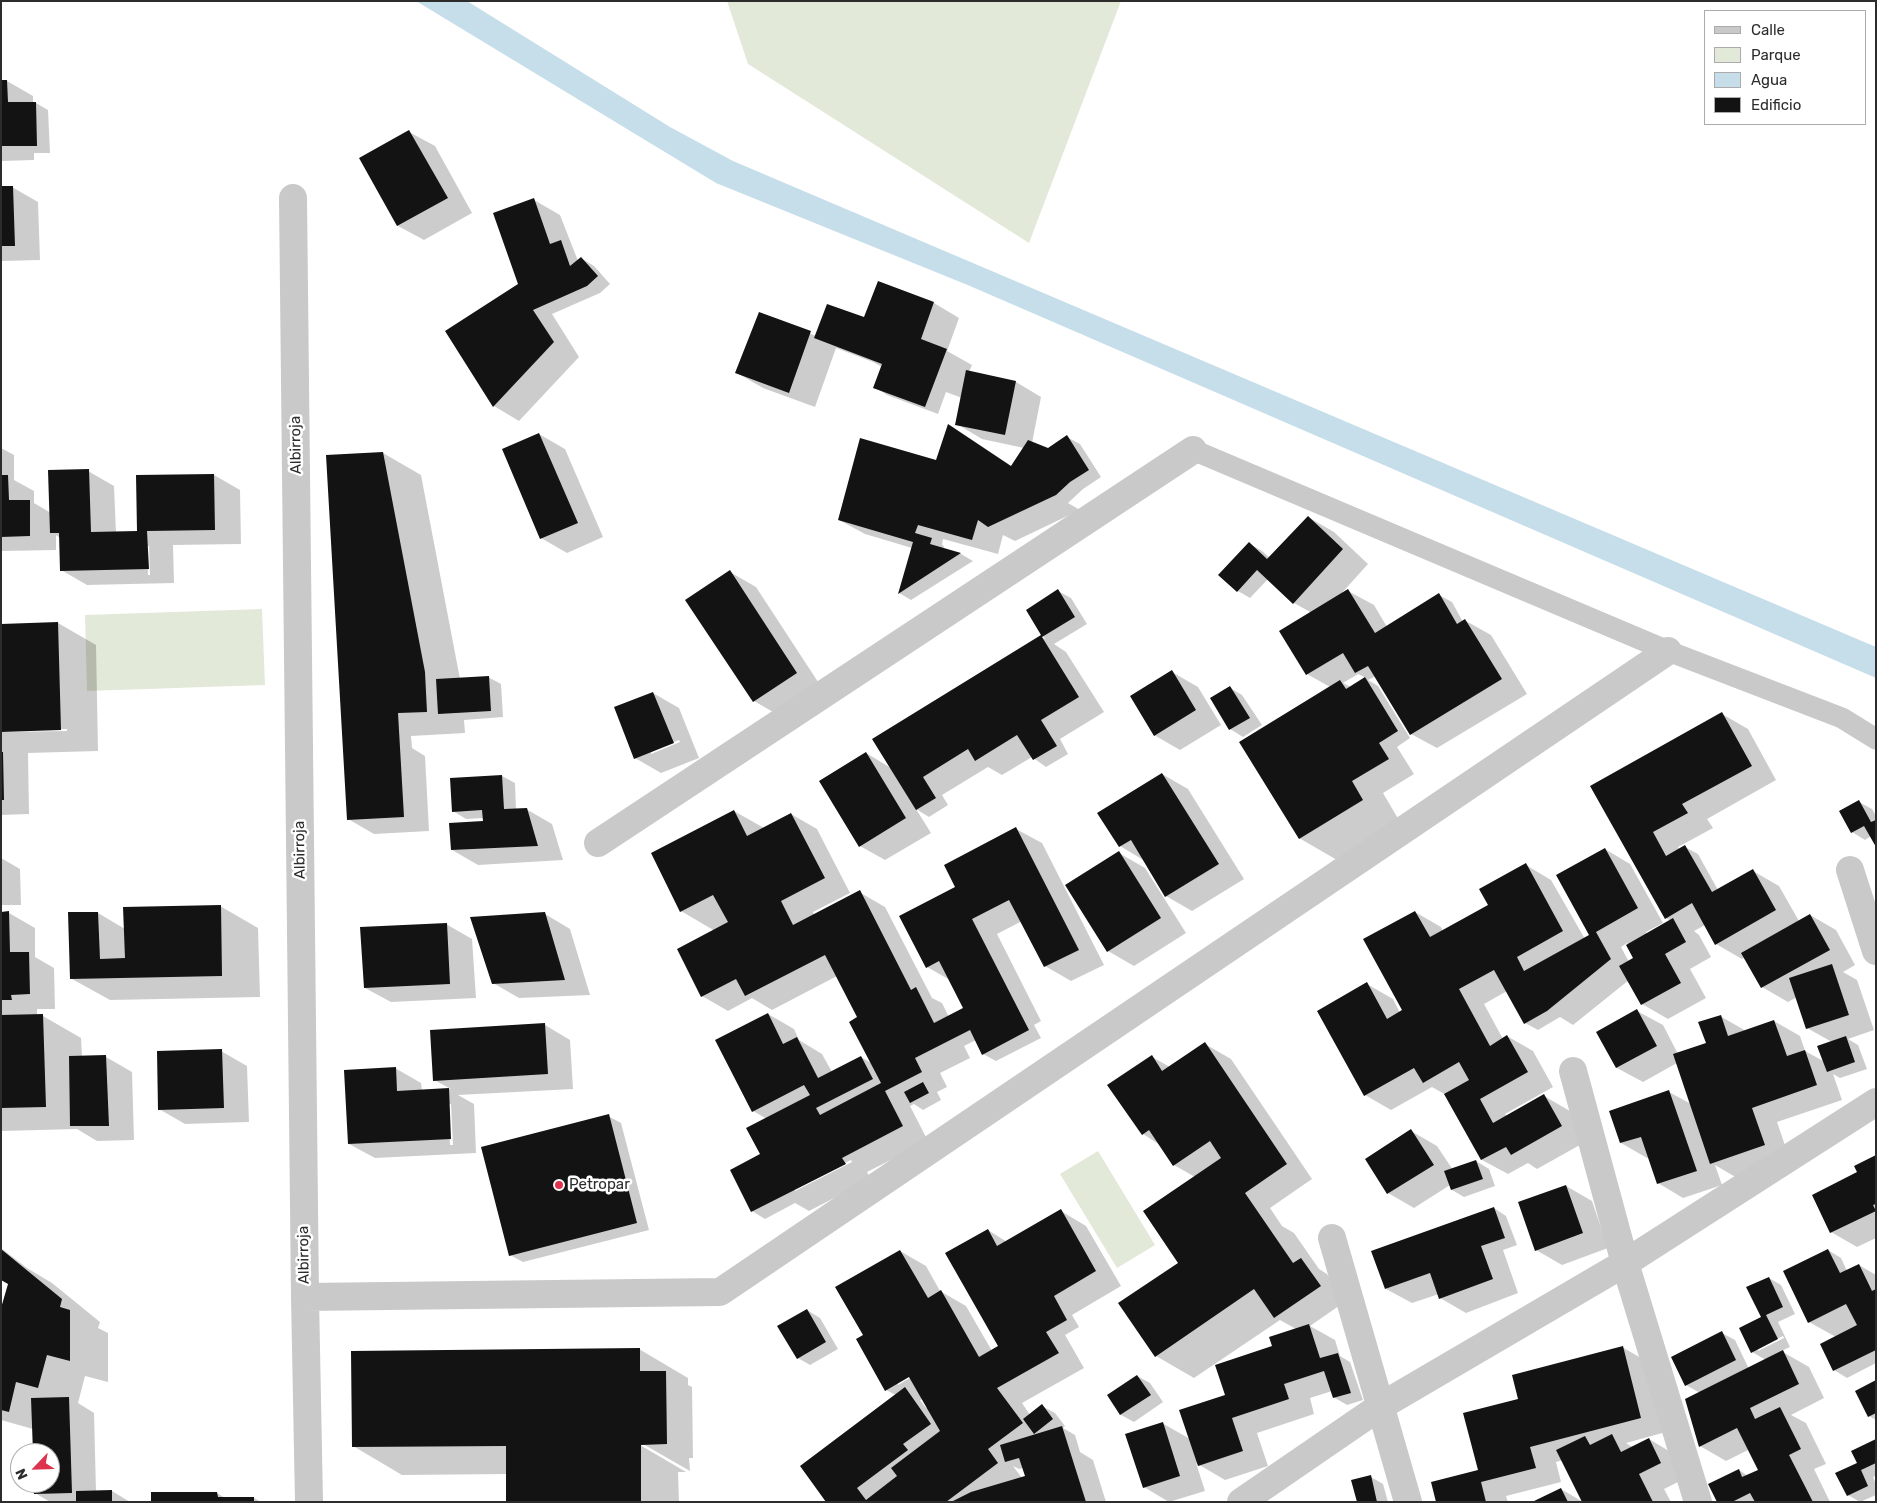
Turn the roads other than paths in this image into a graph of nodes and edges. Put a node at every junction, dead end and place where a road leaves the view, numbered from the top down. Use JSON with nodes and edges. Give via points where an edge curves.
{"nodes":[{"id":1,"x":293,"y":198,"type":"dead end"},
{"id":2,"x":1193,"y":450,"type":"joint"},
{"id":3,"x":1668,"y":651,"type":"junction"},
{"id":4,"x":1876,"y":739,"type":"edge"},
{"id":5,"x":598,"y":843,"type":"dead end"},
{"id":6,"x":1850,"y":870,"type":"dead end"},
{"id":7,"x":1876,"y":951,"type":"edge"},
{"id":8,"x":1573,"y":1071,"type":"dead end"},
{"id":9,"x":1876,"y":1102,"type":"edge"},
{"id":10,"x":1332,"y":1238,"type":"dead end"},
{"id":11,"x":1625,"y":1263,"type":"junction"},
{"id":12,"x":305,"y":1296,"type":"junction"},
{"id":13,"x":1381,"y":1406,"type":"junction"},
{"id":14,"x":309,"y":1502,"type":"edge"},
{"id":15,"x":1241,"y":1502,"type":"edge"},
{"id":16,"x":1408,"y":1502,"type":"edge"},
{"id":17,"x":1698,"y":1502,"type":"edge"}],
"edges":[{"from":1,"to":12,"type":"street","name":"Albirroja"},
{"from":2,"to":3,"type":"lane"},
{"from":2,"to":5,"type":"street"},
{"from":3,"to":4,"type":"lane","via":[[1842,718]]},
{"from":3,"to":12,"type":"street","via":[[720,1292]]},
{"from":6,"to":7,"type":"street"},
{"from":8,"to":11,"type":"street"},
{"from":9,"to":11,"type":"street"},
{"from":10,"to":13,"type":"street"},
{"from":11,"to":13,"type":"street"},
{"from":11,"to":17,"type":"street"},
{"from":12,"to":14,"type":"street","name":"Albirroja"},
{"from":13,"to":15,"type":"street"},
{"from":13,"to":16,"type":"street"}]}
